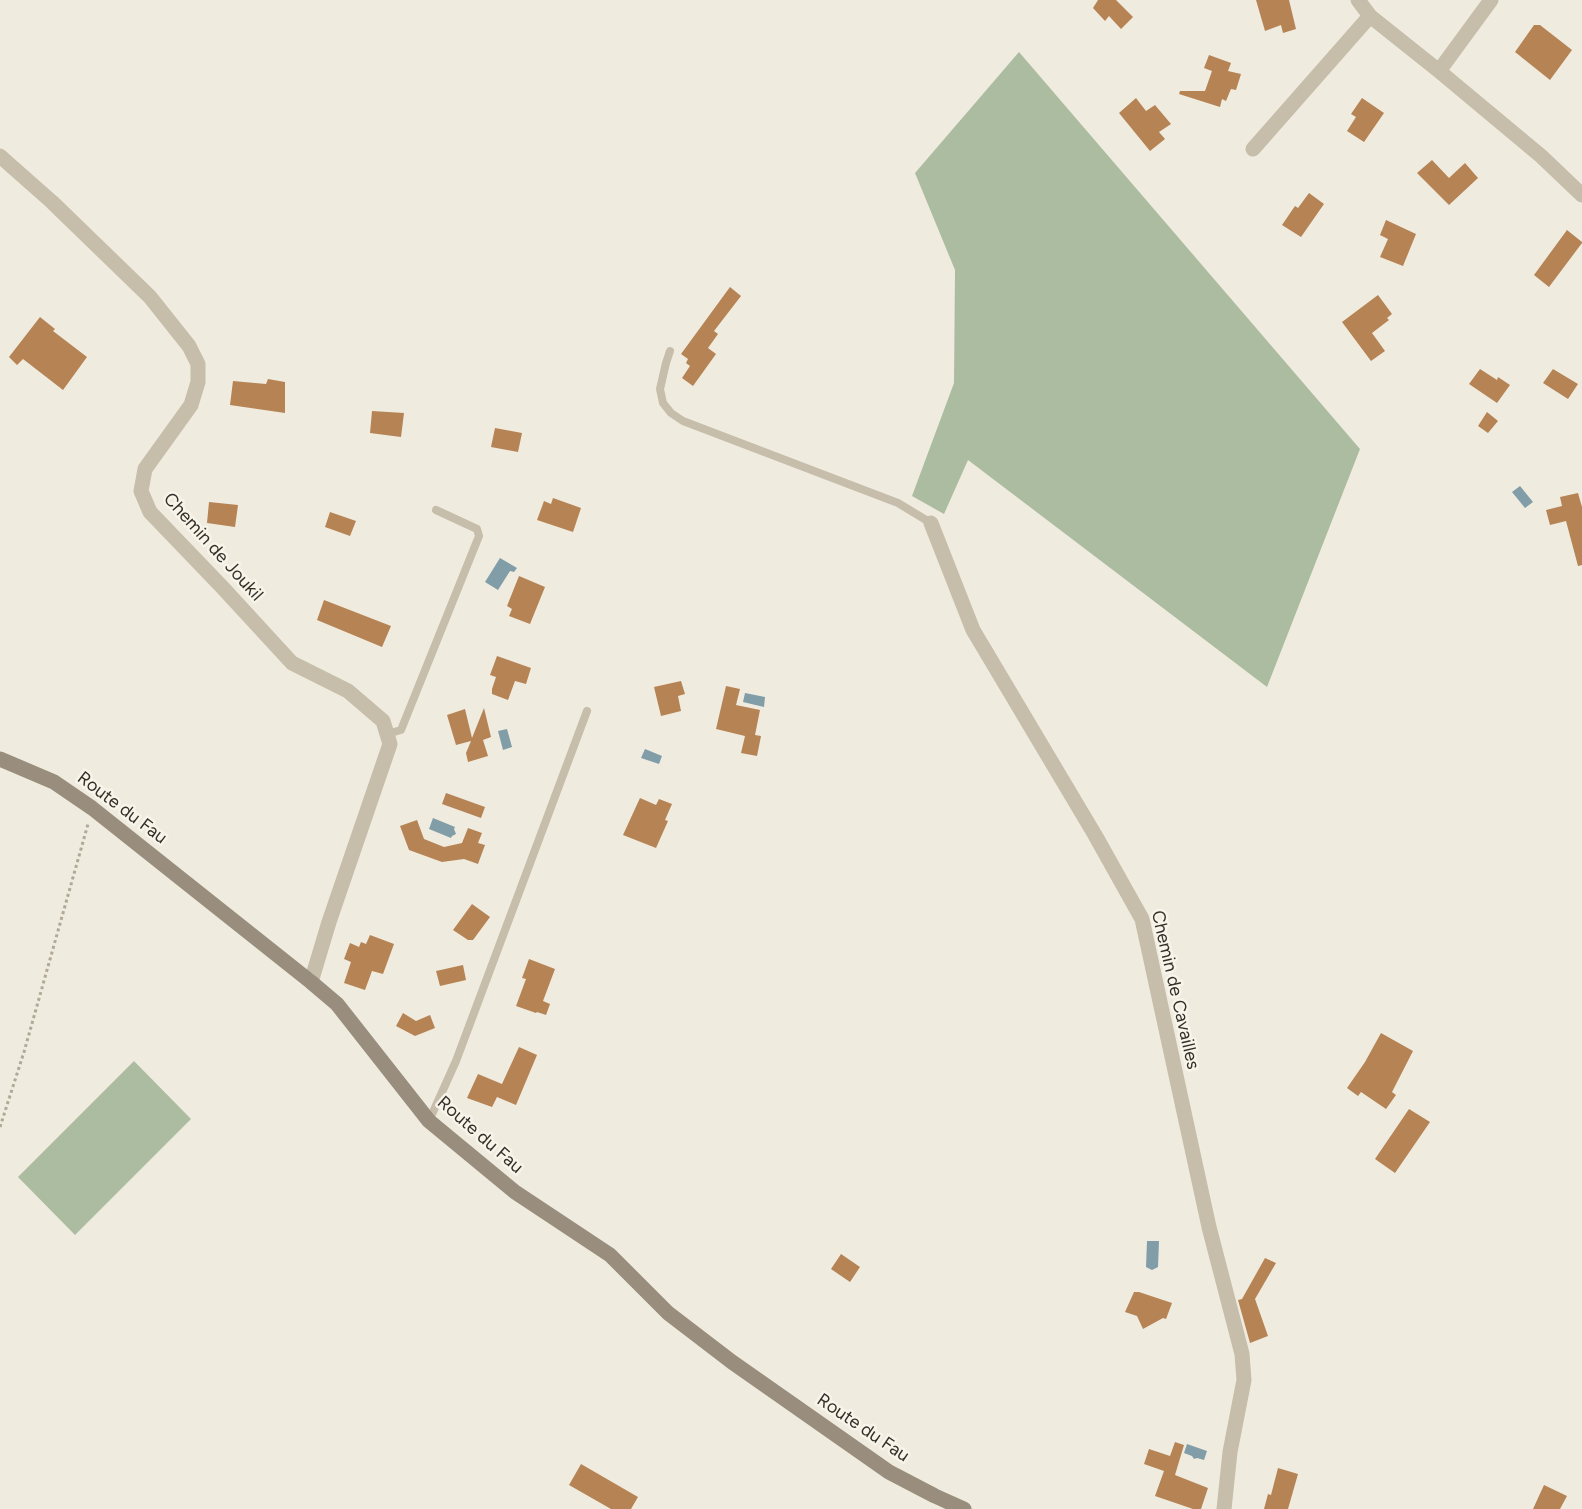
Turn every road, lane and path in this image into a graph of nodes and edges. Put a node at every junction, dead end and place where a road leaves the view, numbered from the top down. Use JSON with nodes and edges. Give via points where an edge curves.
{"nodes":[{"id":1,"x":1358,"y":0,"type":"edge"},
{"id":2,"x":1491,"y":0,"type":"edge"},
{"id":3,"x":1370,"y":16,"type":"junction"},
{"id":4,"x":1439,"y":71,"type":"junction"},
{"id":5,"x":1253,"y":149,"type":"dead end"},
{"id":6,"x":0,"y":156,"type":"edge"},
{"id":7,"x":1582,"y":195,"type":"edge"},
{"id":8,"x":670,"y":351,"type":"dead end"},
{"id":9,"x":436,"y":510,"type":"dead end"},
{"id":10,"x":930,"y":524,"type":"joint"},
{"id":11,"x":587,"y":711,"type":"dead end"},
{"id":12,"x":387,"y":734,"type":"junction"},
{"id":13,"x":0,"y":759,"type":"edge"},
{"id":14,"x":92,"y":807,"type":"junction"},
{"id":15,"x":311,"y":982,"type":"junction"},
{"id":16,"x":429,"y":1121,"type":"junction"},
{"id":17,"x":0,"y":1127,"type":"edge"},
{"id":18,"x":964,"y":1509,"type":"edge"},
{"id":19,"x":1224,"y":1509,"type":"edge"}],
"edges":[{"from":1,"to":3,"type":"street"},
{"from":2,"to":4,"type":"street"},
{"from":3,"to":4,"type":"street"},
{"from":3,"to":5,"type":"street"},
{"from":4,"to":7,"type":"street"},
{"from":6,"to":12,"type":"street","name":"Chemin de Joukil","via":[[150,297],[189,346],[198,364],[198,382],[191,405],[146,469],[141,491],[150,512],[292,663],[348,691],[383,721]]},
{"from":8,"to":10,"type":"lane","via":[[660,389],[663,403],[683,421],[898,503]]},
{"from":9,"to":12,"type":"lane","via":[[477,529],[479,536],[401,730]]},
{"from":10,"to":19,"type":"street","name":"Chemin de Cavailles","via":[[972,630],[1142,919],[1209,1227],[1242,1354],[1244,1380]]},
{"from":11,"to":16,"type":"lane","via":[[460,1050]]},
{"from":12,"to":15,"type":"street","via":[[390,744]]},
{"from":13,"to":14,"type":"street","name":"Route du Fau","via":[[54,782]]},
{"from":14,"to":15,"type":"street","name":"Route du Fau"},
{"from":14,"to":17,"type":"path"},
{"from":15,"to":16,"type":"street","name":"Route du Fau","via":[[337,1004]]},
{"from":16,"to":18,"type":"street","name":"Route du Fau","via":[[515,1192],[610,1256],[668,1313],[732,1362],[890,1472]]}]}
